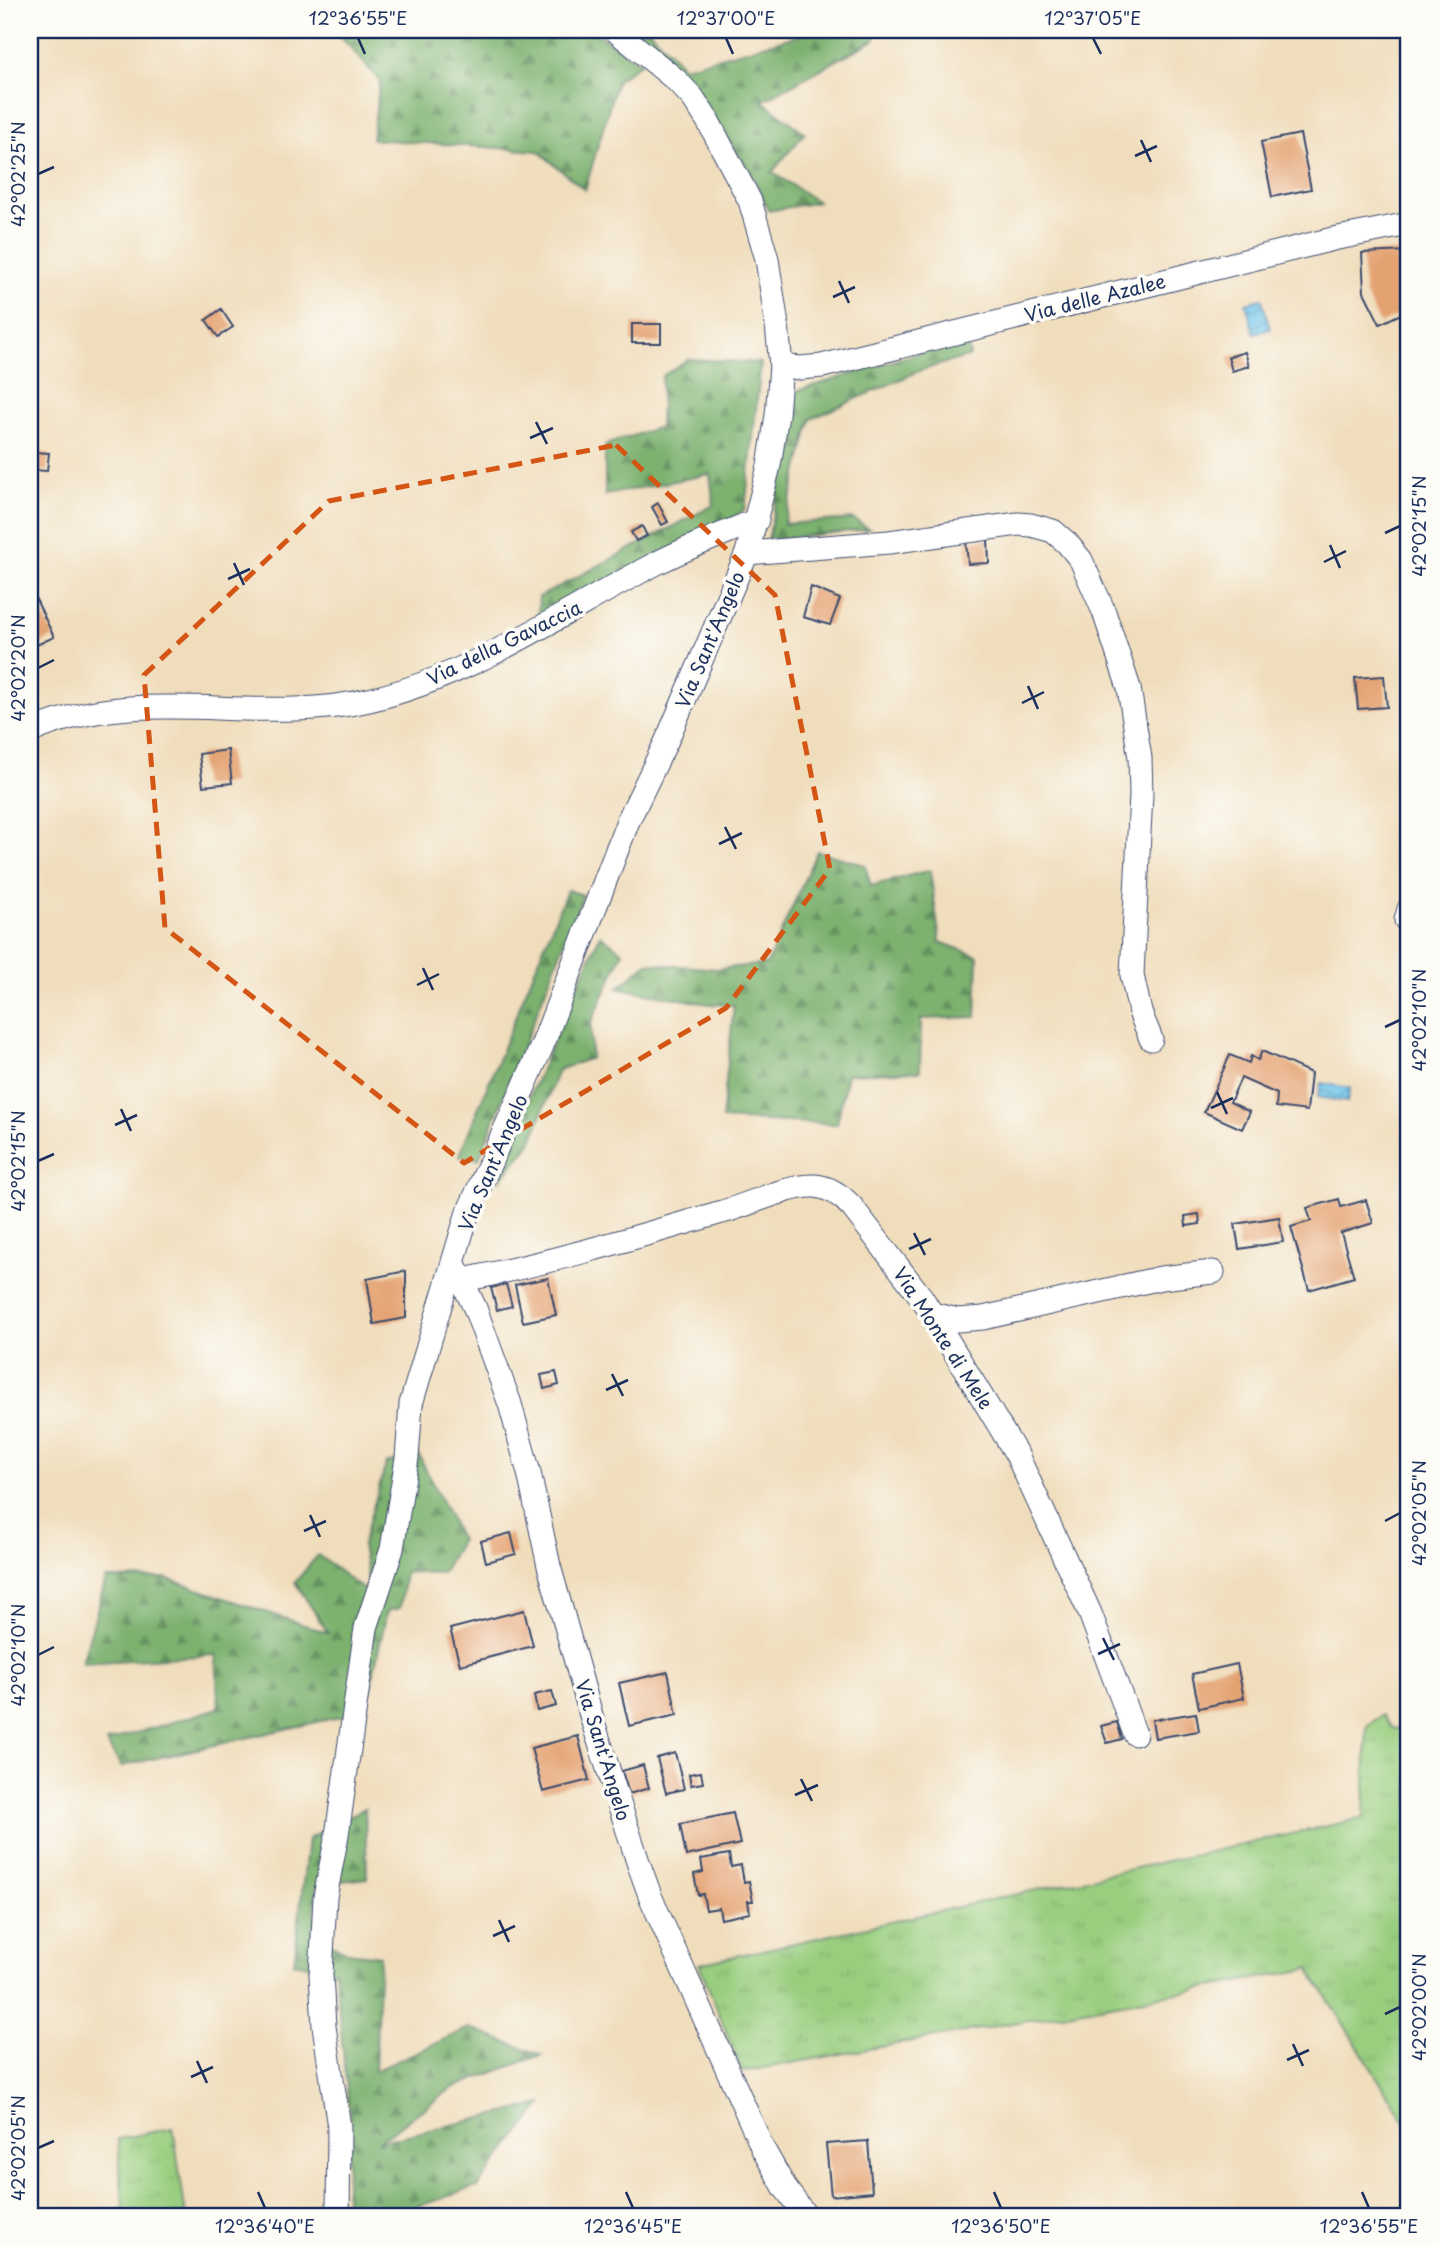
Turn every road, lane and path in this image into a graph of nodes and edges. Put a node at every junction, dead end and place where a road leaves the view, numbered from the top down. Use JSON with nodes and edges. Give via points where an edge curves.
{"nodes":[{"id":1,"x":615,"y":30,"type":"edge"},
{"id":2,"x":1409,"y":224,"type":"edge"},
{"id":3,"x":781,"y":366,"type":"junction"},
{"id":4,"x":757,"y":520,"type":"junction"},
{"id":5,"x":747,"y":553,"type":"junction"},
{"id":6,"x":30,"y":732,"type":"edge"},
{"id":7,"x":1152,"y":1039,"type":"dead end"},
{"id":8,"x":458,"y":1272,"type":"junction"},
{"id":9,"x":1213,"y":1272,"type":"dead end"},
{"id":10,"x":932,"y":1314,"type":"junction"},
{"id":11,"x":1135,"y":1734,"type":"dead end"},
{"id":12,"x":338,"y":2216,"type":"edge"},
{"id":13,"x":806,"y":2216,"type":"edge"}],
"edges":[{"from":1,"to":3,"type":"street","name":"Via Sant'Angelo","via":[[693,98],[744,187],[768,259]]},
{"from":2,"to":3,"type":"street","name":"Via delle Azalee","via":[[822,366]]},
{"from":3,"to":4,"type":"street","name":"Via Sant'Angelo","via":[[777,415]]},
{"from":4,"to":5,"type":"street","name":"Via Sant'Angelo"},
{"from":4,"to":6,"type":"street","name":"Via della Gavaccia","via":[[656,564],[457,669],[378,698],[277,710],[113,709],[73,716]]},
{"from":5,"to":7,"type":"street","via":[[889,542],[1018,524],[1053,531],[1074,550],[1104,612],[1129,688],[1141,794],[1132,975]]},
{"from":5,"to":8,"type":"street","name":"Via Sant'Angelo","via":[[628,821],[542,1046],[467,1215]]},
{"from":8,"to":10,"type":"street","name":"Via Monte di Mele","via":[[548,1261],[815,1186],[835,1193],[852,1207]]},
{"from":8,"to":12,"type":"street","name":"Via Sant'Angelo","via":[[411,1404],[394,1538],[366,1628],[325,1897],[321,1975],[339,2127]]},
{"from":8,"to":13,"type":"street","name":"Via Sant'Angelo","via":[[510,1404],[593,1721],[647,1886],[762,2149]]},
{"from":9,"to":10,"type":"street","via":[[1161,1278],[983,1318],[958,1320]]},
{"from":10,"to":11,"type":"street","name":"Via Monte di Mele","via":[[1038,1498],[1090,1613]]}]}
